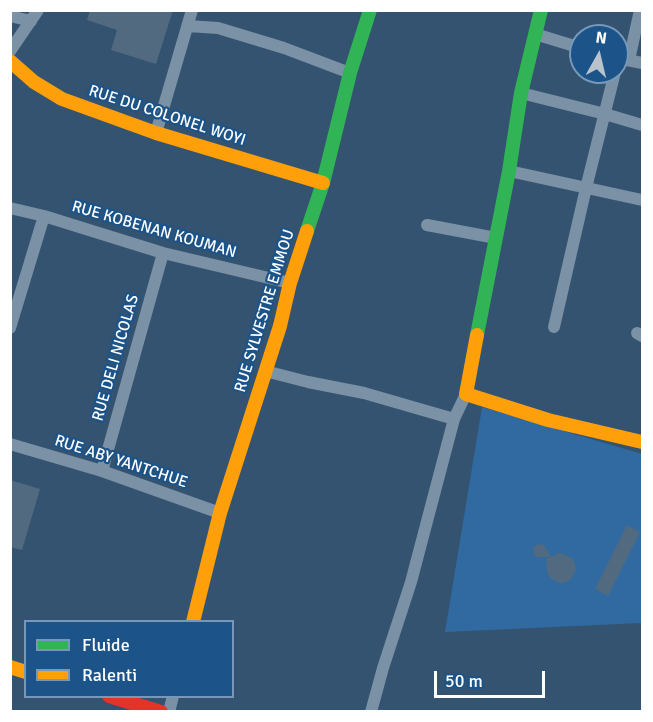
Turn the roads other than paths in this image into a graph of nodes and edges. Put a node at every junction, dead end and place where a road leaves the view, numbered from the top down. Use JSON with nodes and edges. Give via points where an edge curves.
{"nodes":[{"id":1,"x":192,"y":10,"type":"edge"},
{"id":2,"x":370,"y":10,"type":"edge"},
{"id":3,"x":541,"y":10,"type":"edge"},
{"id":4,"x":640,"y":10,"type":"edge"},
{"id":5,"x":10,"y":16,"type":"edge"},
{"id":6,"x":34,"y":16,"type":"edge"},
{"id":7,"x":189,"y":26,"type":"junction"},
{"id":8,"x":535,"y":34,"type":"junction"},
{"id":9,"x":629,"y":38,"type":"edge"},
{"id":10,"x":569,"y":44,"type":"edge"},
{"id":11,"x":10,"y":51,"type":"edge"},
{"id":12,"x":10,"y":61,"type":"edge"},
{"id":13,"x":350,"y":73,"type":"junction"},
{"id":14,"x":612,"y":84,"type":"edge"},
{"id":15,"x":521,"y":93,"type":"junction"},
{"id":16,"x":605,"y":114,"type":"junction"},
{"id":17,"x":642,"y":126,"type":"edge"},
{"id":18,"x":156,"y":133,"type":"junction"},
{"id":19,"x":509,"y":171,"type":"junction"},
{"id":20,"x":323,"y":183,"type":"junction"},
{"id":21,"x":586,"y":188,"type":"junction"},
{"id":22,"x":642,"y":200,"type":"edge"},
{"id":23,"x":10,"y":208,"type":"edge"},
{"id":24,"x":44,"y":216,"type":"junction"},
{"id":25,"x":427,"y":225,"type":"dead end"},
{"id":26,"x":496,"y":238,"type":"junction"},
{"id":27,"x":163,"y":253,"type":"junction"},
{"id":28,"x":290,"y":283,"type":"junction"},
{"id":29,"x":554,"y":327,"type":"dead end"},
{"id":30,"x":10,"y":328,"type":"edge"},
{"id":31,"x":264,"y":371,"type":"junction"},
{"id":32,"x":466,"y":394,"type":"junction"},
{"id":33,"x":454,"y":418,"type":"junction"},
{"id":34,"x":642,"y":442,"type":"edge"},
{"id":35,"x":10,"y":444,"type":"edge"},
{"id":36,"x":102,"y":471,"type":"junction"},
{"id":37,"x":220,"y":513,"type":"junction"},
{"id":38,"x":193,"y":620,"type":"edge"},
{"id":39,"x":117,"y":698,"type":"edge"},
{"id":40,"x":160,"y":711,"type":"edge"},
{"id":41,"x":371,"y":711,"type":"edge"}],
"edges":[{"from":1,"to":7,"type":"street"},
{"from":2,"to":13,"type":"street","name":"RUE SYLVESTRE EMMOU"},
{"from":3,"to":8,"type":"street"},
{"from":4,"to":9,"type":"street"},
{"from":5,"to":6,"type":"street"},
{"from":6,"to":11,"type":"street"},
{"from":7,"to":13,"type":"street","via":[[218,28]]},
{"from":7,"to":18,"type":"street"},
{"from":8,"to":10,"type":"street"},
{"from":8,"to":15,"type":"street"},
{"from":12,"to":18,"type":"street","name":"RUE DU COLONEL WOYI","via":[[62,99]]},
{"from":13,"to":20,"type":"street","name":"RUE SYLVESTRE EMMOU"},
{"from":14,"to":16,"type":"street"},
{"from":15,"to":16,"type":"street"},
{"from":15,"to":19,"type":"street"},
{"from":16,"to":17,"type":"street"},
{"from":16,"to":21,"type":"street"},
{"from":18,"to":20,"type":"street","name":"RUE DU COLONEL WOYI"},
{"from":19,"to":21,"type":"street"},
{"from":19,"to":26,"type":"street"},
{"from":20,"to":28,"type":"street","name":"RUE SYLVESTRE EMMOU"},
{"from":21,"to":22,"type":"street"},
{"from":21,"to":29,"type":"street"},
{"from":23,"to":24,"type":"street","name":"RUE KOBENAN KOUMAN"},
{"from":24,"to":27,"type":"street","name":"RUE KOBENAN KOUMAN"},
{"from":24,"to":30,"type":"street"},
{"from":25,"to":26,"type":"street"},
{"from":26,"to":32,"type":"street"},
{"from":27,"to":28,"type":"street","name":"RUE KOBENAN KOUMAN"},
{"from":27,"to":36,"type":"street","name":"RUE DELI NICOLAS"},
{"from":28,"to":31,"type":"street","name":"RUE SYLVESTRE EMMOU"},
{"from":31,"to":33,"type":"street"},
{"from":31,"to":37,"type":"street","name":"RUE SYLVESTRE EMMOU"},
{"from":32,"to":33,"type":"street"},
{"from":32,"to":34,"type":"street","via":[[548,420]]},
{"from":33,"to":41,"type":"street","via":[[411,582]]},
{"from":35,"to":36,"type":"street","name":"RUE ABY YANTCHUE"},
{"from":36,"to":37,"type":"street","name":"RUE ABY YANTCHUE"},
{"from":37,"to":38,"type":"street","name":"RUE SYLVESTRE EMMOU"},
{"from":39,"to":40,"type":"street"}]}
